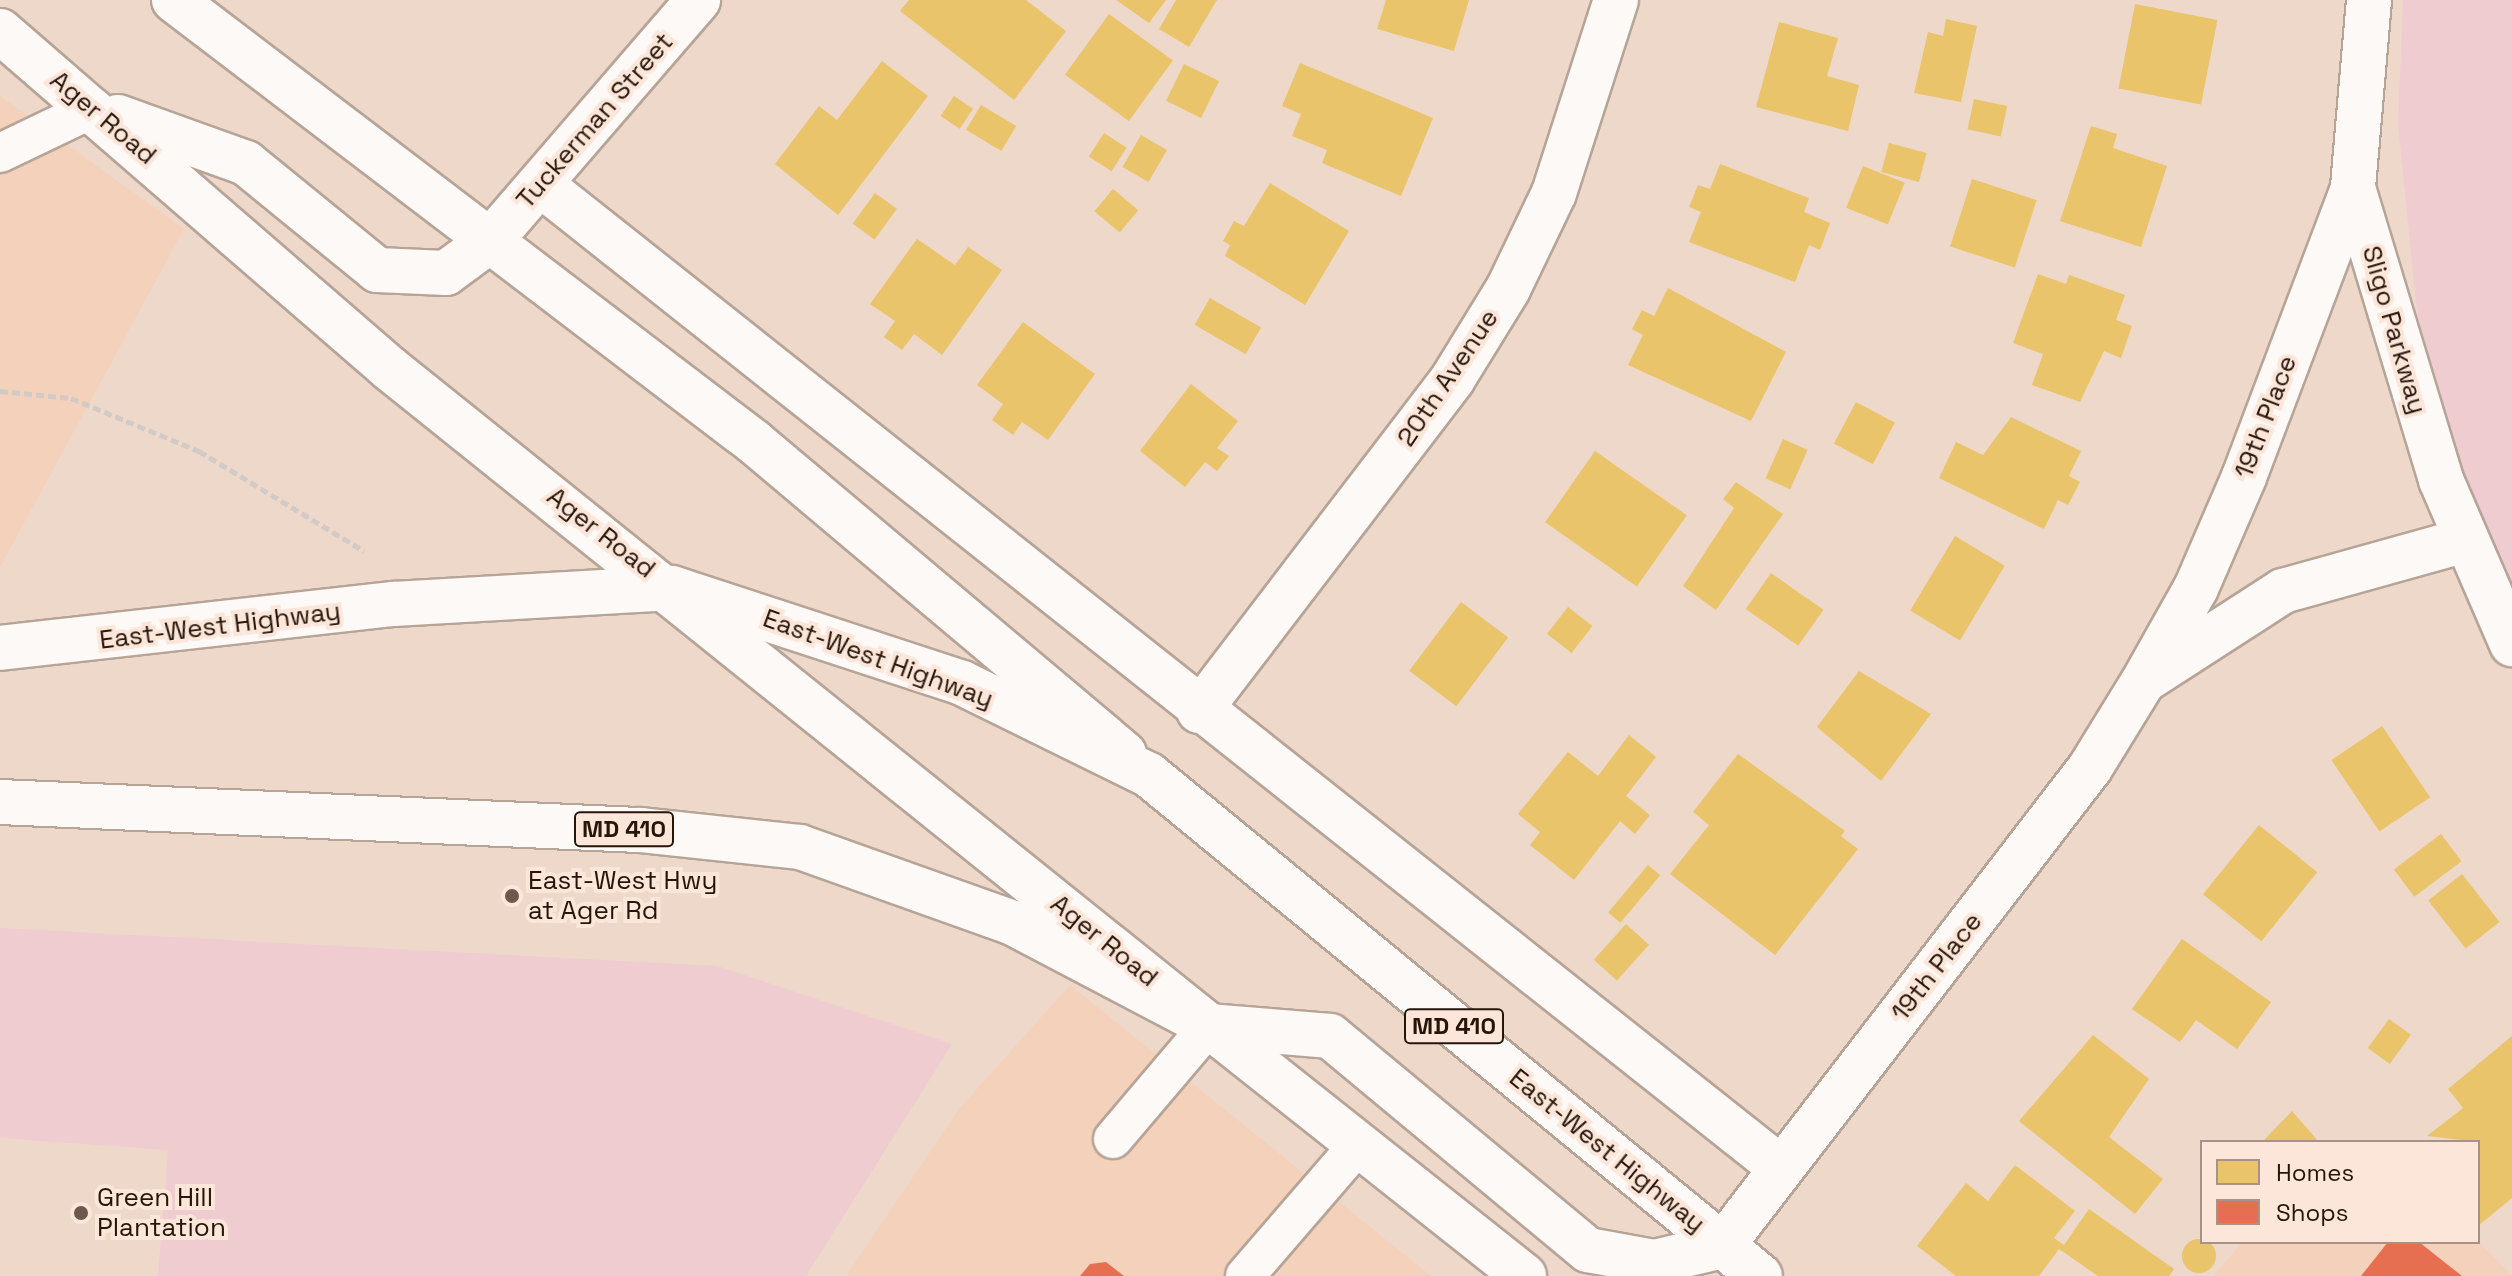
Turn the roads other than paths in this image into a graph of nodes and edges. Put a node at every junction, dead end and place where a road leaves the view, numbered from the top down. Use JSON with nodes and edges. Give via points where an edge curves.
{"nodes":[{"id":1,"x":174,"y":0,"type":"edge"},
{"id":2,"x":698,"y":0,"type":"edge"},
{"id":3,"x":1616,"y":0,"type":"edge"},
{"id":4,"x":2369,"y":0,"type":"edge"},
{"id":5,"x":0,"y":31,"type":"edge"},
{"id":6,"x":94,"y":108,"type":"junction"},
{"id":7,"x":0,"y":153,"type":"edge"},
{"id":8,"x":540,"y":184,"type":"junction"},
{"id":9,"x":2353,"y":188,"type":"junction"},
{"id":10,"x":491,"y":240,"type":"junction"},
{"id":11,"x":2462,"y":541,"type":"junction"},
{"id":12,"x":672,"y":588,"type":"junction"},
{"id":13,"x":2512,"y":644,"type":"edge"},
{"id":14,"x":0,"y":648,"type":"edge"},
{"id":15,"x":2143,"y":682,"type":"junction"},
{"id":16,"x":1199,"y":711,"type":"junction"},
{"id":17,"x":1149,"y":775,"type":"junction"},
{"id":18,"x":0,"y":802,"type":"edge"},
{"id":19,"x":1209,"y":1026,"type":"junction"},
{"id":20,"x":1113,"y":1139,"type":"dead end"},
{"id":21,"x":1358,"y":1145,"type":"junction"},
{"id":22,"x":1781,"y":1168,"type":"junction"},
{"id":23,"x":1722,"y":1246,"type":"junction"},
{"id":24,"x":1245,"y":1276,"type":"edge"},
{"id":25,"x":1524,"y":1276,"type":"edge"},
{"id":26,"x":1760,"y":1276,"type":"edge"}],
"edges":[{"from":1,"to":10,"type":"main road","via":[[302,105]]},
{"from":2,"to":8,"type":"main road","name":"Tuckerman Street"},
{"from":3,"to":16,"type":"main road","name":"20th Avenue","via":[[1554,193],[1508,289],[1452,380]]},
{"from":4,"to":9,"type":"main road","name":"Sligo Parkway"},
{"from":5,"to":6,"type":"main road","name":"Ager Road"},
{"from":6,"to":7,"type":"lane"},
{"from":6,"to":10,"type":"main road","name":"Tuckerman Street","via":[[246,163],[377,270],[446,273]]},
{"from":6,"to":12,"type":"main road","name":"Ager Road","via":[[389,368]]},
{"from":8,"to":10,"type":"main road","name":"Tuckerman Street"},
{"from":8,"to":16,"type":"main road"},
{"from":9,"to":11,"type":"main road","name":"Sligo Parkway","via":[[2398,357]]},
{"from":9,"to":15,"type":"main road","name":"19th Place","via":[[2244,477],[2196,588]]},
{"from":10,"to":17,"type":"main road","via":[[754,442]]},
{"from":11,"to":13,"type":"main road","name":"Sligo Parkway"},
{"from":11,"to":15,"type":"main road","name":"19th Place","via":[[2283,591]]},
{"from":12,"to":14,"type":"main road","name":"East-West Highway","number":"MD 410","via":[[394,604]]},
{"from":12,"to":17,"type":"main road","name":"East-West Highway","number":"MD 410","via":[[962,683]]},
{"from":12,"to":19,"type":"main road","name":"Ager Road"},
{"from":15,"to":22,"type":"main road","name":"19th Place","via":[[2090,768]]},
{"from":16,"to":22,"type":"main road"},
{"from":17,"to":23,"type":"main road","name":"East-West Highway","number":"MD 410"},
{"from":18,"to":19,"type":"main road","number":"MD 410","via":[[640,830],[800,847],[1013,923]]},
{"from":19,"to":20,"type":"lane"},
{"from":19,"to":21,"type":"main road","number":"MD 410"},
{"from":19,"to":23,"type":"main road","via":[[1330,1036],[1588,1250],[1655,1262]]},
{"from":21,"to":24,"type":"lane"},
{"from":21,"to":25,"type":"main road","number":"MD 410"},
{"from":22,"to":23,"type":"main road","name":"19th Place"},
{"from":23,"to":26,"type":"main road","name":"East-West Highway","number":"MD 410"}]}
